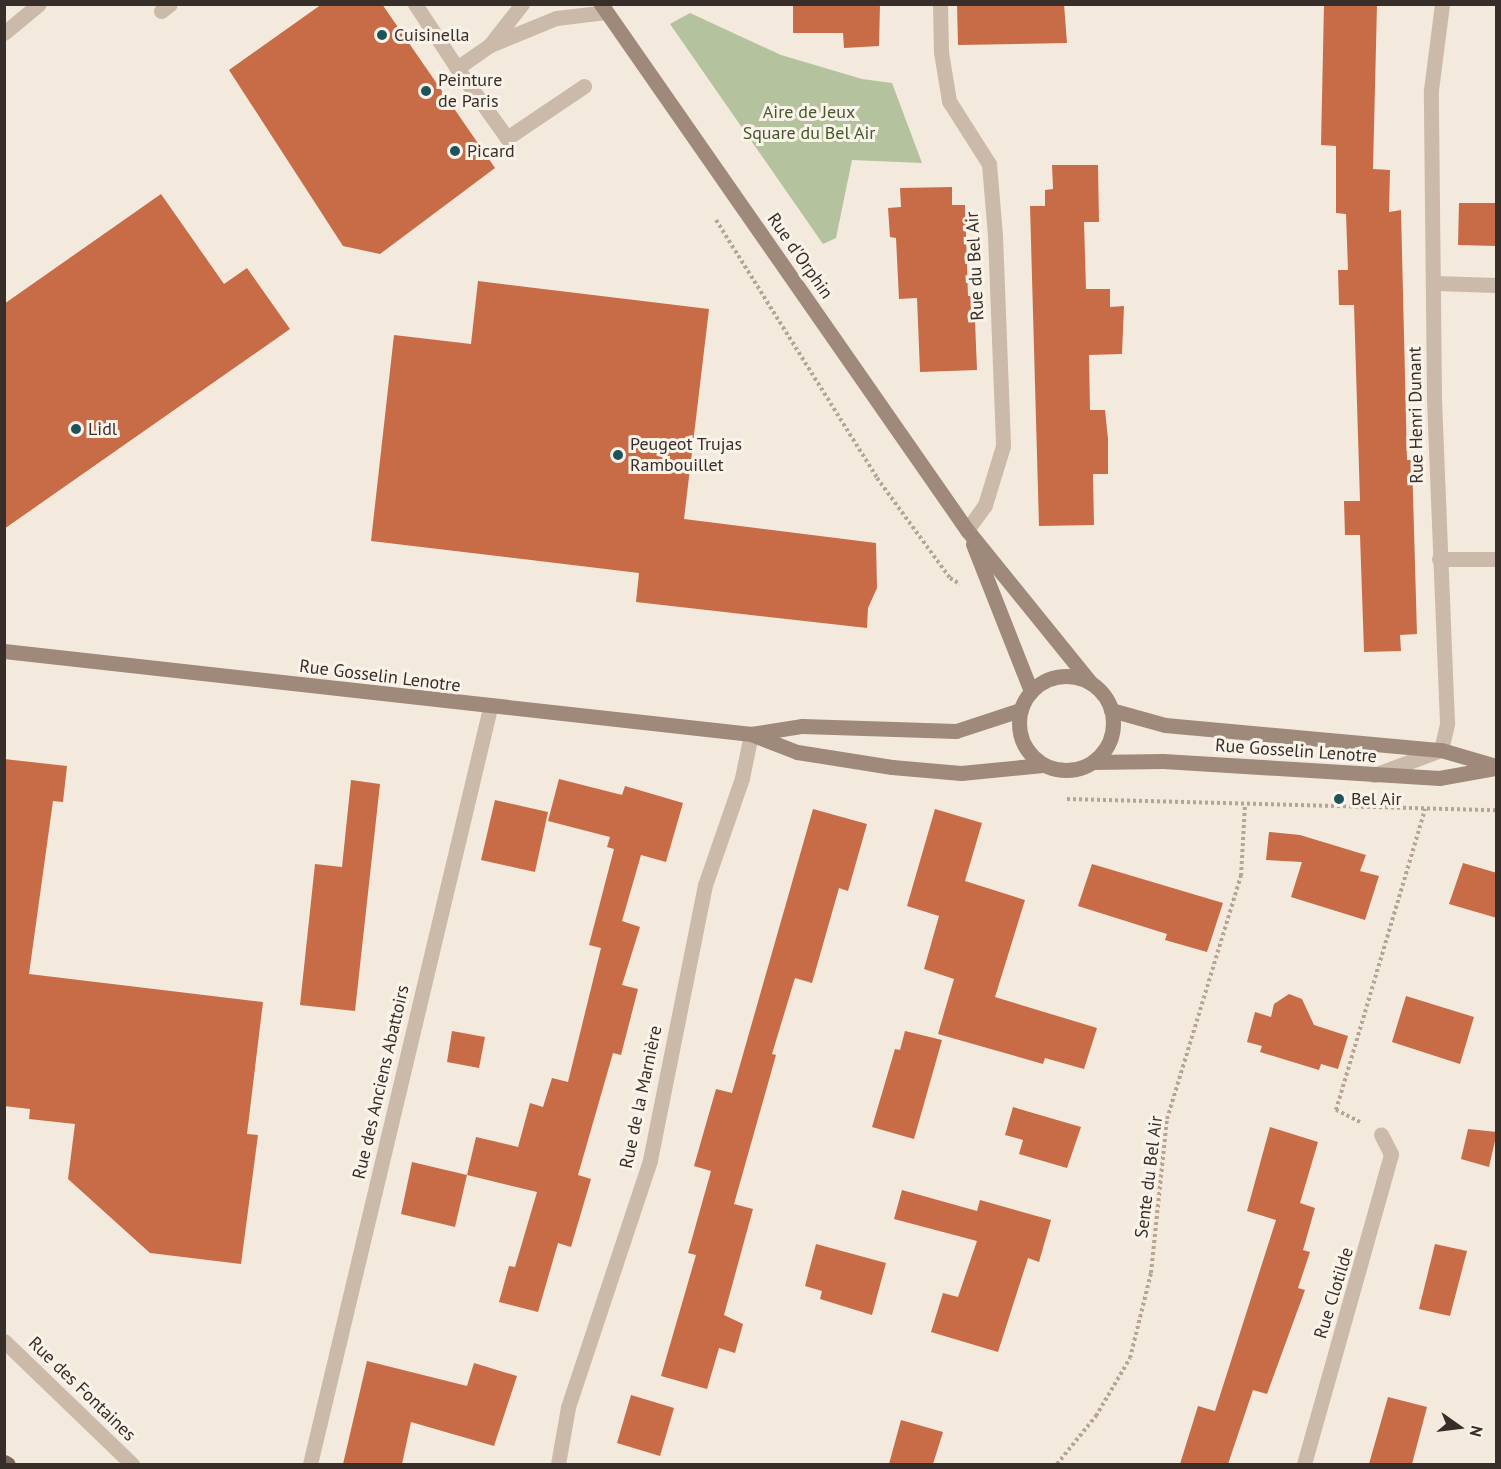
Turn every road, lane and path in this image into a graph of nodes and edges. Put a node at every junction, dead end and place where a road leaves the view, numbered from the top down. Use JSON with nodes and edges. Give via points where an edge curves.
{"nodes":[{"id":1,"x":39,"y":4,"type":"edge"},
{"id":2,"x":415,"y":4,"type":"edge"},
{"id":3,"x":522,"y":4,"type":"edge"},
{"id":4,"x":940,"y":4,"type":"edge"},
{"id":5,"x":1442,"y":4,"type":"edge"},
{"id":6,"x":603,"y":8,"type":"edge"},
{"id":7,"x":4,"y":33,"type":"edge"},
{"id":8,"x":490,"y":45,"type":"junction"},
{"id":9,"x":457,"y":68,"type":"junction"},
{"id":10,"x":584,"y":86,"type":"dead end"},
{"id":11,"x":713,"y":215,"type":"dead end"},
{"id":12,"x":1435,"y":283,"type":"junction"},
{"id":13,"x":1497,"y":285,"type":"edge"},
{"id":14,"x":967,"y":530,"type":"junction"},
{"id":15,"x":1439,"y":559,"type":"junction"},
{"id":16,"x":1497,"y":559,"type":"edge"},
{"id":17,"x":997,"y":609,"type":"junction"},
{"id":18,"x":4,"y":651,"type":"edge"},
{"id":19,"x":1091,"y":683,"type":"junction"},
{"id":20,"x":1031,"y":692,"type":"junction"},
{"id":21,"x":490,"y":708,"type":"junction"},
{"id":22,"x":1111,"y":710,"type":"junction"},
{"id":23,"x":1020,"y":711,"type":"junction"},
{"id":24,"x":751,"y":734,"type":"junction"},
{"id":25,"x":1441,"y":750,"type":"junction"},
{"id":26,"x":1093,"y":762,"type":"junction"},
{"id":27,"x":1043,"y":765,"type":"junction"},
{"id":28,"x":1497,"y":767,"type":"edge"},
{"id":29,"x":1371,"y":776,"type":"junction"},
{"id":30,"x":1067,"y":799,"type":"dead end"},
{"id":31,"x":1245,"y":805,"type":"junction"},
{"id":32,"x":1425,"y":809,"type":"junction"},
{"id":33,"x":1497,"y":810,"type":"edge"},
{"id":34,"x":1381,"y":1134,"type":"joint"},
{"id":35,"x":4,"y":1341,"type":"edge"},
{"id":36,"x":132,"y":1464,"type":"edge"},
{"id":37,"x":310,"y":1464,"type":"edge"},
{"id":38,"x":558,"y":1464,"type":"edge"},
{"id":39,"x":1057,"y":1464,"type":"edge"},
{"id":40,"x":1305,"y":1464,"type":"edge"}],
"edges":[{"from":1,"to":7,"type":"street"},
{"from":2,"to":9,"type":"street"},
{"from":3,"to":8,"type":"street"},
{"from":4,"to":14,"type":"street","name":"Rue du Bel Air","via":[[941,52],[949,101],[989,164],[994,235],[1003,446],[985,505]]},
{"from":5,"to":12,"type":"street","name":"Rue Henri Dunant","via":[[1431,90]]},
{"from":6,"to":8,"type":"street","via":[[556,18]]},
{"from":6,"to":14,"type":"main road","name":"Rue d'Orphin"},
{"from":8,"to":9,"type":"street"},
{"from":9,"to":10,"type":"street","via":[[507,138]]},
{"from":11,"to":17,"type":"path","via":[[877,478],[950,578]]},
{"from":12,"to":13,"type":"street"},
{"from":12,"to":15,"type":"street","name":"Rue Henri Dunant"},
{"from":14,"to":17,"type":"main road","name":"Rue d'Orphin"},
{"from":14,"to":19,"type":"main road","name":"Rue d'Orphin"},
{"from":15,"to":16,"type":"street"},
{"from":15,"to":25,"type":"street","name":"Rue Henri Dunant","via":[[1447,723]]},
{"from":17,"to":20,"type":"main road","name":"Rue d'Orphin"},
{"from":18,"to":21,"type":"main road","name":"Rue Gosselin Lenotre"},
{"from":19,"to":20,"type":"main road","via":[[1059,676]]},
{"from":19,"to":22,"type":"main road"},
{"from":20,"to":23,"type":"main road"},
{"from":21,"to":24,"type":"main road","name":"Rue Gosselin Lenotre"},
{"from":21,"to":37,"type":"street","name":"Rue des Anciens Abattoirs"},
{"from":22,"to":25,"type":"main road","name":"Rue Gosselin Lenotre","via":[[1165,725]]},
{"from":22,"to":26,"type":"main road","via":[[1110,739]]},
{"from":23,"to":24,"type":"main road","name":"Rue Gosselin Lenotre","via":[[956,731],[802,726]]},
{"from":23,"to":27,"type":"main road","via":[[1023,741]]},
{"from":24,"to":27,"type":"main road","name":"Rue Gosselin Lenotre","via":[[797,752],[892,767],[961,773]]},
{"from":24,"to":38,"type":"street","name":"Rue de la Marnière","via":[[742,778],[705,885],[650,1160],[568,1407]]},
{"from":25,"to":28,"type":"main road","name":"Rue Gosselin Lenotre"},
{"from":25,"to":29,"type":"street"},
{"from":26,"to":27,"type":"main road","via":[[1074,770]]},
{"from":26,"to":29,"type":"main road","name":"Rue Gosselin Lenotre","via":[[1163,761]]},
{"from":28,"to":29,"type":"main road","name":"Rue Gosselin Lenotre","via":[[1438,778]]},
{"from":30,"to":31,"type":"path"},
{"from":31,"to":32,"type":"path"},
{"from":31,"to":39,"type":"path","name":"Sente du Bel Air","via":[[1241,876],[1167,1119],[1151,1274],[1130,1358],[1096,1416]]},
{"from":32,"to":33,"type":"path"},
{"from":32,"to":34,"type":"path","via":[[1336,1110]]},
{"from":34,"to":40,"type":"street","name":"Rue Clotilde","via":[[1391,1154]]},
{"from":35,"to":36,"type":"street","name":"Rue des Fontaines"}]}
